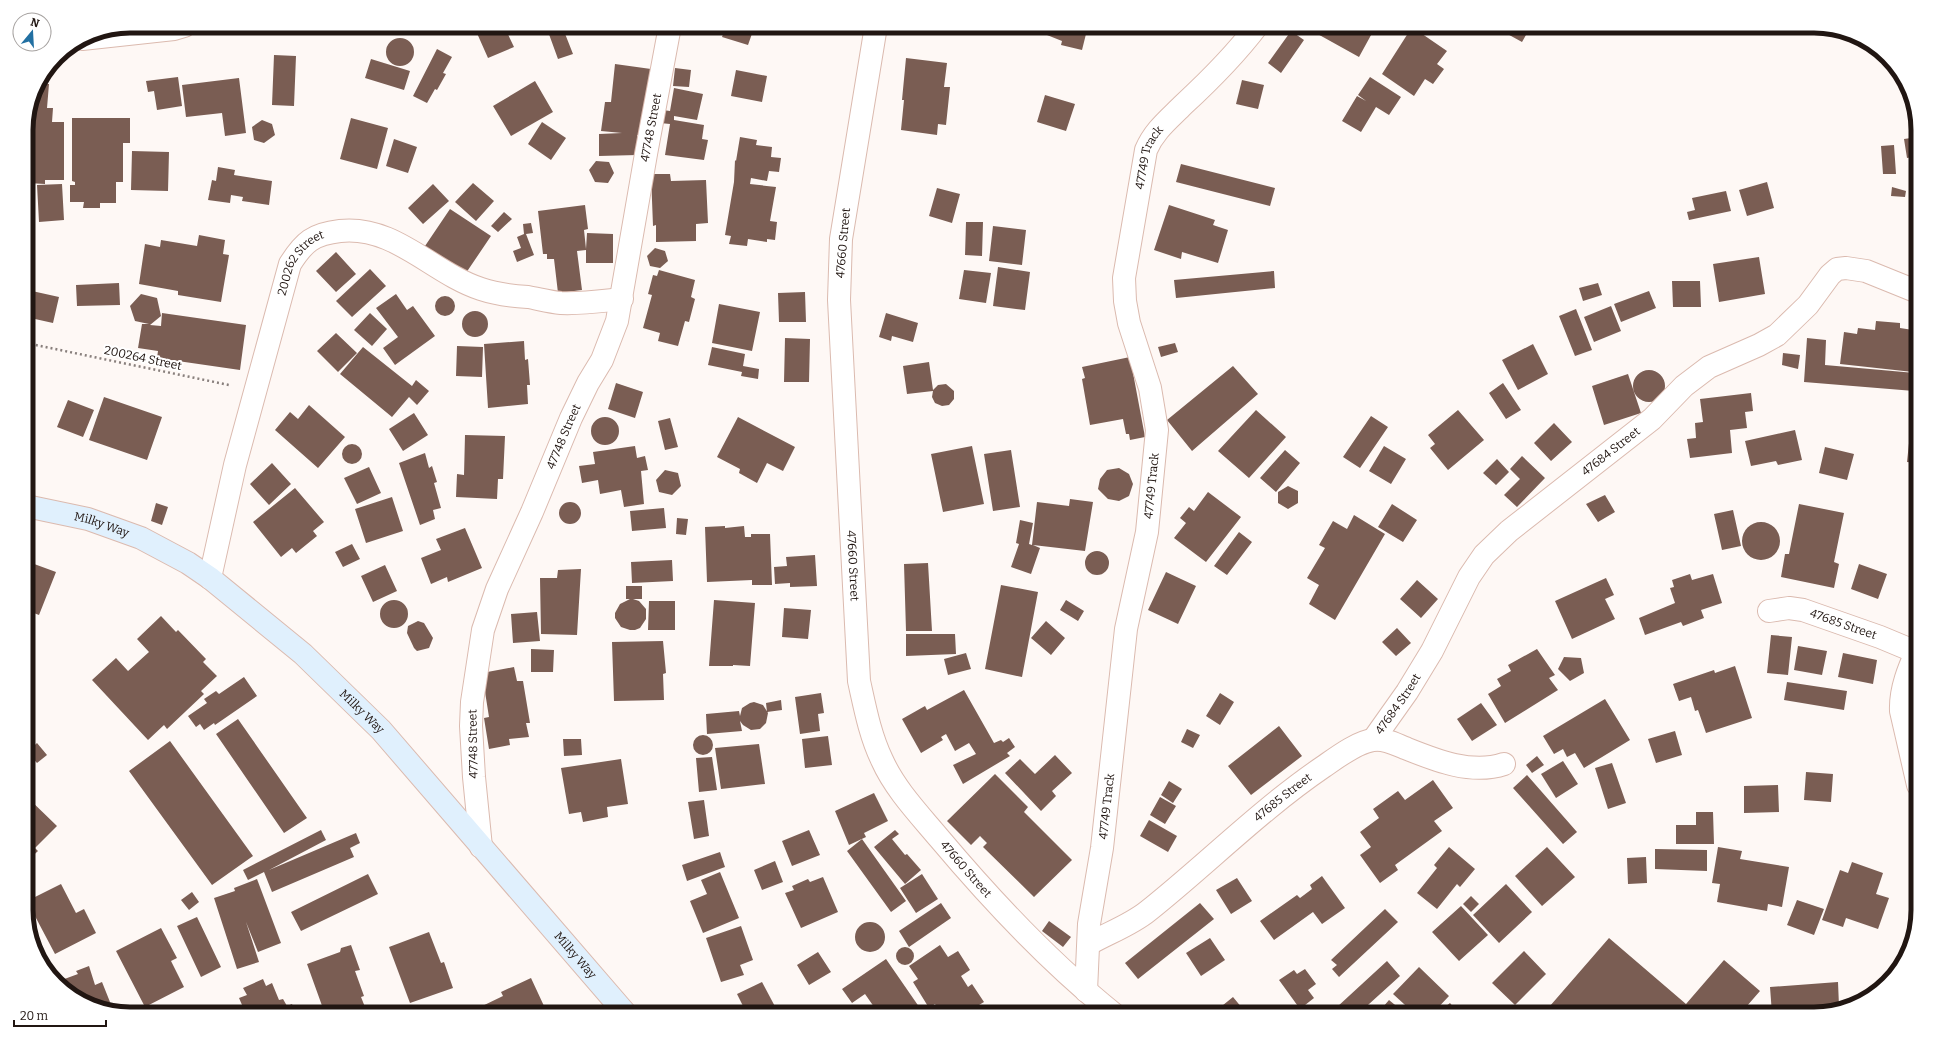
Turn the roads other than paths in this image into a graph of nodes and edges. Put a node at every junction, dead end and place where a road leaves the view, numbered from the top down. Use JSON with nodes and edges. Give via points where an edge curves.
{"nodes":[{"id":1,"x":669,"y":33,"type":"edge"},
{"id":2,"x":875,"y":33,"type":"edge"},
{"id":3,"x":1252,"y":33,"type":"edge"},
{"id":4,"x":1911,"y":289,"type":"edge"},
{"id":5,"x":622,"y":299,"type":"junction"},
{"id":6,"x":33,"y":507,"type":"edge"},
{"id":7,"x":210,"y":578,"type":"junction"},
{"id":8,"x":1769,"y":611,"type":"dead end"},
{"id":9,"x":1911,"y":648,"type":"edge"},
{"id":10,"x":1911,"y":664,"type":"edge"},
{"id":11,"x":1373,"y":740,"type":"junction"},
{"id":12,"x":1911,"y":755,"type":"edge"},
{"id":13,"x":1504,"y":764,"type":"dead end"},
{"id":14,"x":481,"y":847,"type":"junction"},
{"id":15,"x":1089,"y":944,"type":"junction"},
{"id":16,"x":1086,"y":991,"type":"junction"},
{"id":17,"x":620,"y":1007,"type":"edge"},
{"id":18,"x":1105,"y":1007,"type":"edge"}],
"edges":[{"from":1,"to":5,"type":"street","name":"47748 Street"},
{"from":2,"to":16,"type":"street","name":"47660 Street","via":[[841,239],[839,300],[854,603],[861,689],[869,726],[882,760],[904,796],[985,893]]},
{"from":3,"to":15,"type":"street","name":"47749 Track","via":[[1242,47],[1159,128],[1146,150],[1124,278],[1125,301],[1150,388],[1157,430],[1147,532],[1126,629],[1104,834],[1089,924]]},
{"from":4,"to":11,"type":"street","name":"47684 Street","via":[[1866,271],[1838,269],[1830,275],[1808,306],[1777,335],[1709,367],[1684,386],[1652,419],[1509,531],[1484,555],[1469,576],[1432,651]]},
{"from":5,"to":7,"type":"street","name":"200262 Street","via":[[560,303],[499,294],[462,281],[397,243],[378,235],[349,230],[314,237],[301,247],[290,264],[235,465]]},
{"from":5,"to":14,"type":"street","name":"47748 Street","via":[[610,342],[571,418],[497,589],[483,630],[471,726]]},
{"from":6,"to":7,"type":"street","name":"Milky Way","via":[[88,519],[141,538]]},
{"from":7,"to":14,"type":"street","name":"Milky Way","via":[[303,654],[381,730]]},
{"from":8,"to":9,"type":"street","name":"47685 Street","via":[[1789,608],[1803,610]]},
{"from":10,"to":12,"type":"street","via":[[1901,703]]},
{"from":11,"to":13,"type":"street","via":[[1385,740],[1442,763],[1487,769]]},
{"from":11,"to":15,"type":"street","name":"47685 Street","via":[[1342,754],[1300,783],[1146,913]]},
{"from":14,"to":17,"type":"street","name":"Milky Way"},
{"from":15,"to":16,"type":"street","name":"47749 Track"},
{"from":16,"to":18,"type":"street","name":"47660 Street"}]}
